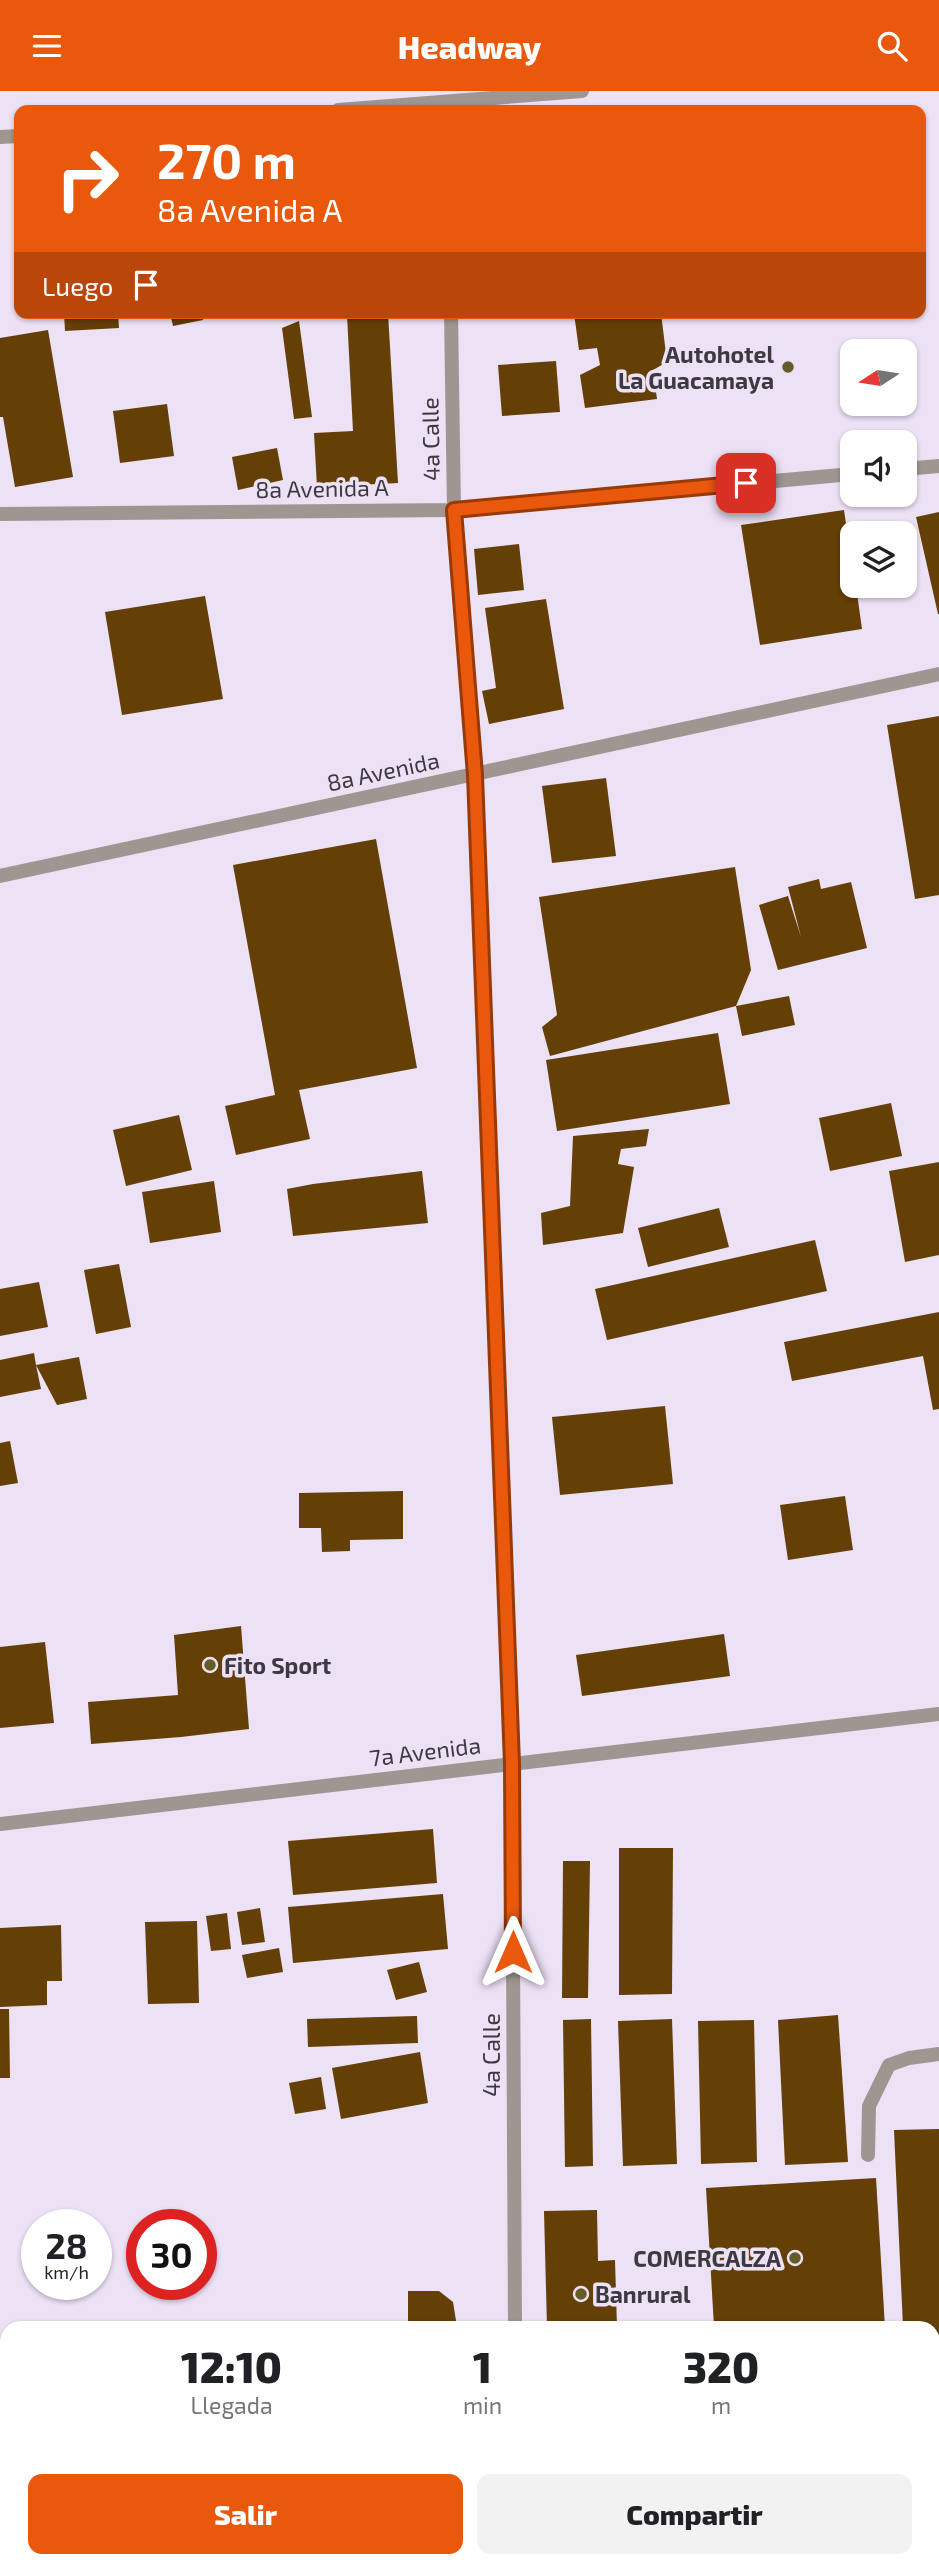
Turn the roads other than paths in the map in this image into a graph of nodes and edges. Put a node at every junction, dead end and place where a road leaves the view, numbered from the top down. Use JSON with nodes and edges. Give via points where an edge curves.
{"nodes":[{"id":1,"x":582,"y":91,"type":"edge"},
{"id":2,"x":448,"y":101,"type":"edge"},
{"id":3,"x":399,"y":105,"type":"edge"},
{"id":4,"x":451,"y":319,"type":"edge"},
{"id":5,"x":939,"y":466,"type":"edge"},
{"id":6,"x":917,"y":468,"type":"edge"},
{"id":7,"x":840,"y":475,"type":"edge"},
{"id":8,"x":454,"y":510,"type":"junction"},
{"id":9,"x":0,"y":514,"type":"edge"},
{"id":10,"x":939,"y":674,"type":"edge"},
{"id":11,"x":475,"y":775,"type":"junction"},
{"id":12,"x":0,"y":876,"type":"edge"},
{"id":13,"x":939,"y":1714,"type":"edge"},
{"id":14,"x":512,"y":1764,"type":"junction"},
{"id":15,"x":0,"y":1824,"type":"edge"},
{"id":16,"x":939,"y":2054,"type":"edge"},
{"id":17,"x":868,"y":2155,"type":"dead end"},
{"id":18,"x":515,"y":2321,"type":"edge"}],
"edges":[{"from":1,"to":2,"type":"street"},
{"from":2,"to":3,"type":"street"},
{"from":4,"to":8,"type":"street","name":"4a Calle"},
{"from":5,"to":6,"type":"street"},
{"from":7,"to":8,"type":"street","name":"8a Avenida A"},
{"from":8,"to":9,"type":"street","name":"8a Avenida A"},
{"from":8,"to":11,"type":"street","name":"4a Calle"},
{"from":10,"to":11,"type":"street","name":"8a Avenida"},
{"from":11,"to":12,"type":"street","name":"8a Avenida"},
{"from":11,"to":14,"type":"street","name":"4a Calle"},
{"from":13,"to":14,"type":"street","name":"7a Avenida"},
{"from":14,"to":15,"type":"street","name":"7a Avenida"},
{"from":14,"to":18,"type":"street","name":"4a Calle"},
{"from":16,"to":17,"type":"street","via":[[889,2065],[869,2106]]}]}
